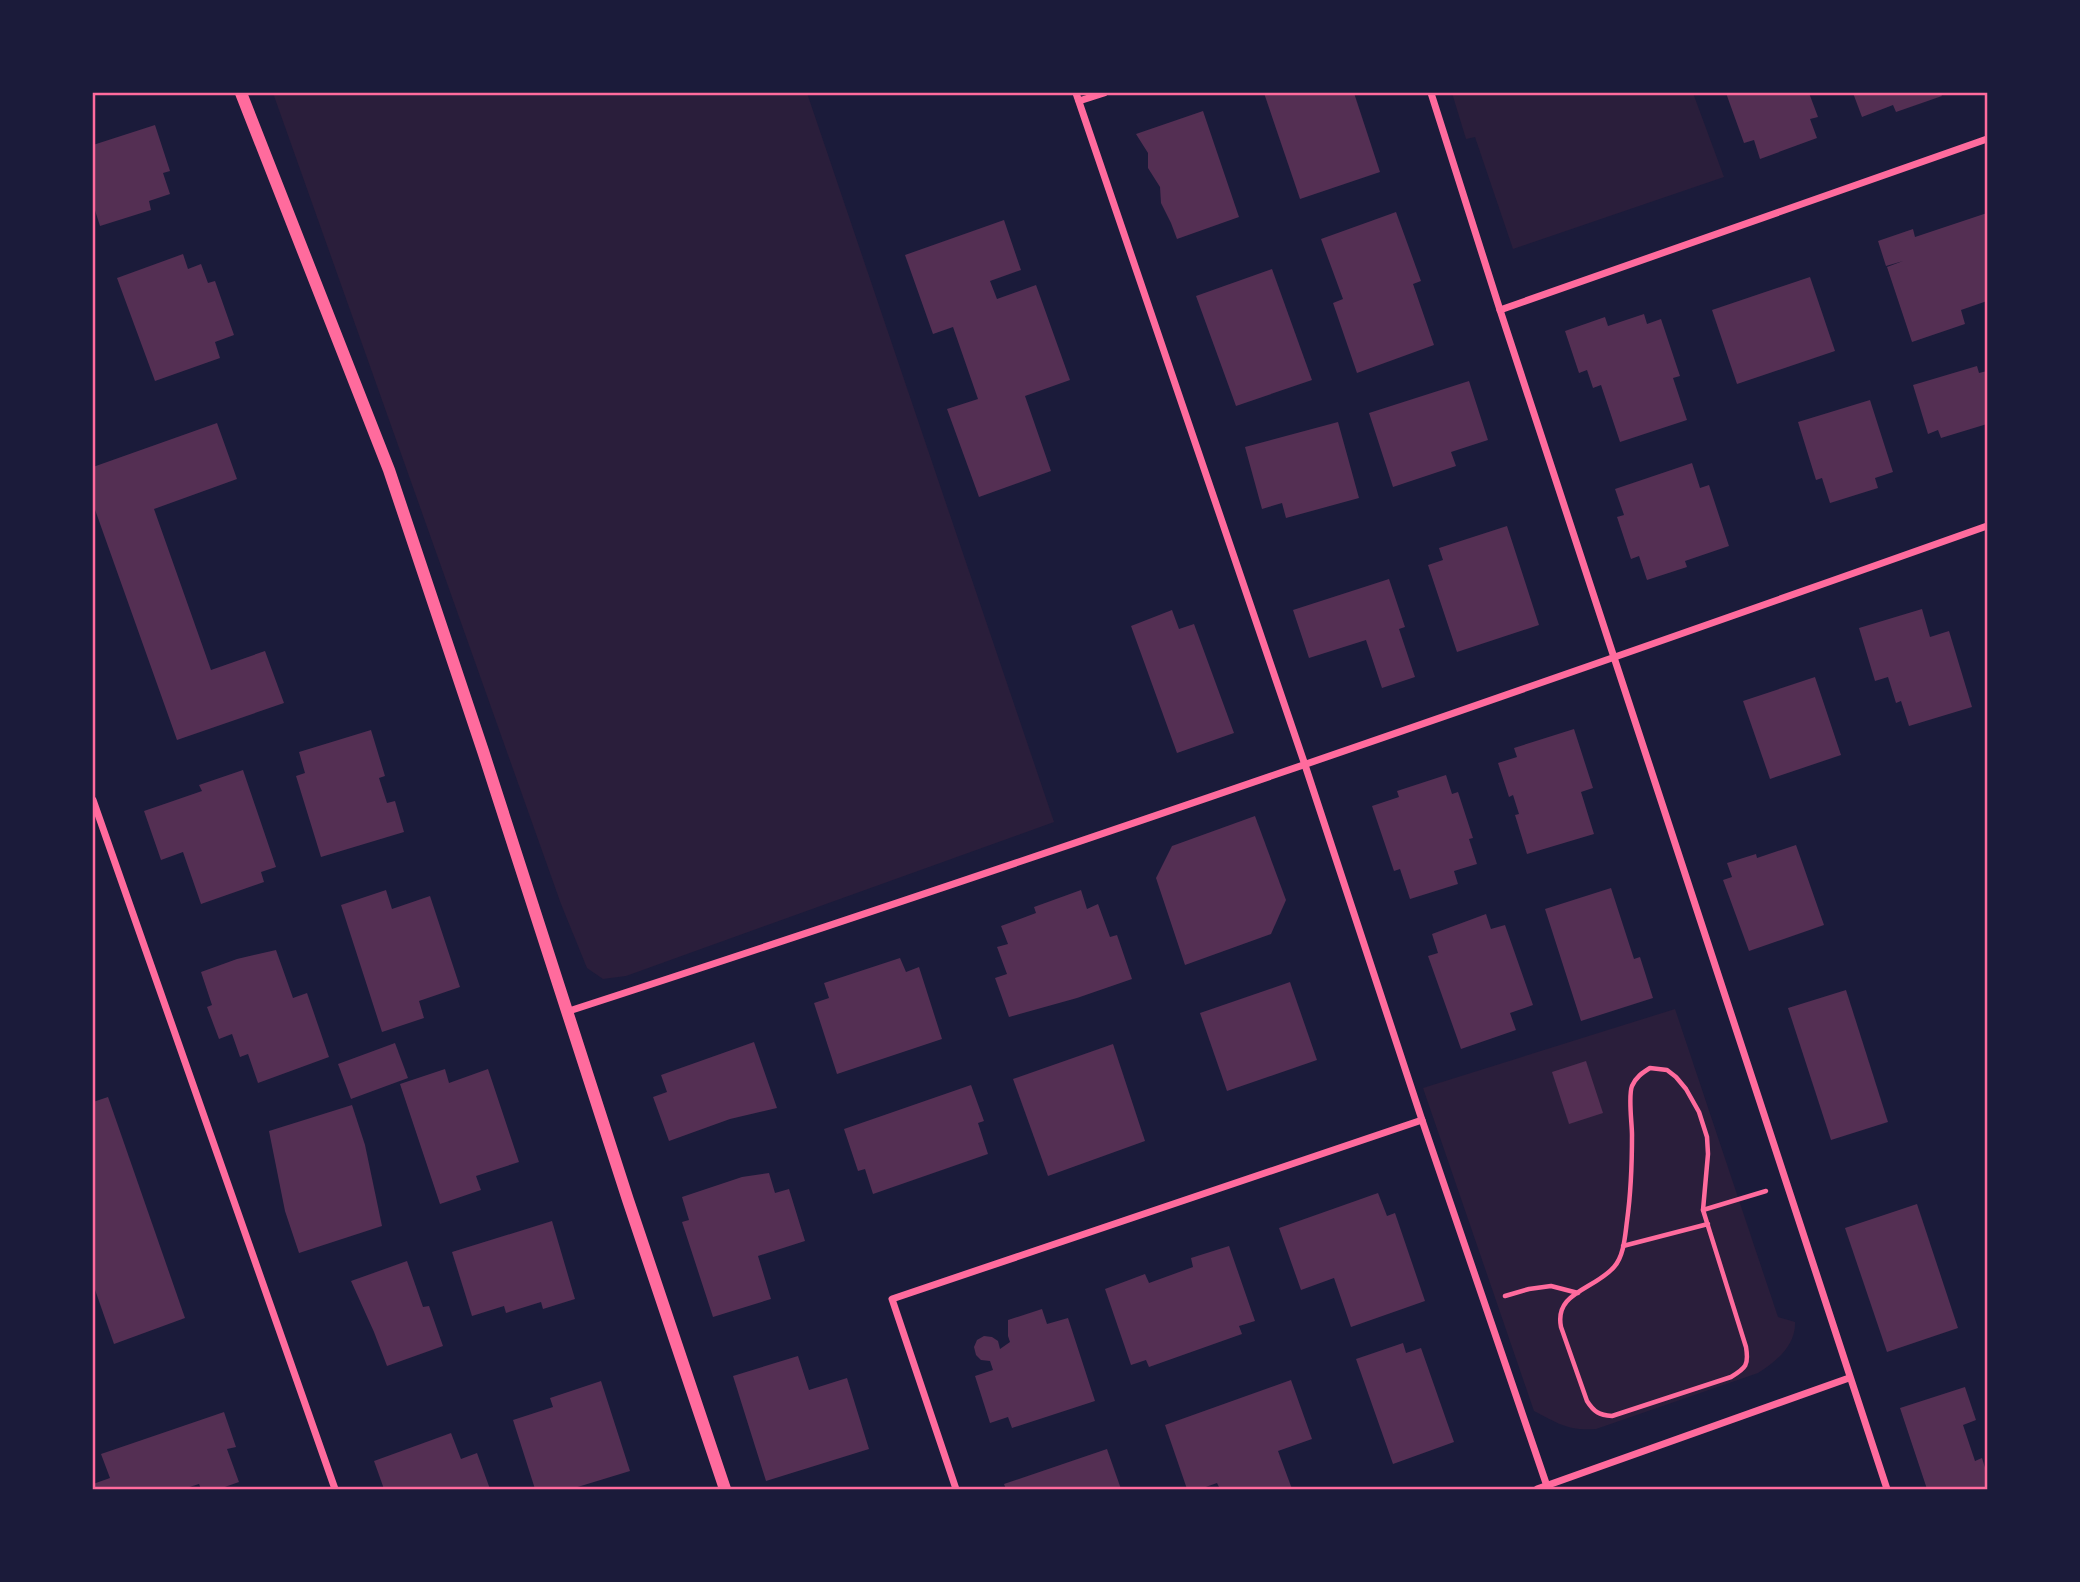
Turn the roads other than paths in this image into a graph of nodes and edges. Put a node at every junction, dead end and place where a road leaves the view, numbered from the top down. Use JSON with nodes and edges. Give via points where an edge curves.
{"nodes":[{"id":1,"x":241,"y":93,"type":"edge"},
{"id":2,"x":1076,"y":93,"type":"edge"},
{"id":3,"x":1104,"y":93,"type":"edge"},
{"id":4,"x":1431,"y":93,"type":"edge"},
{"id":5,"x":1079,"y":102,"type":"junction"},
{"id":6,"x":1987,"y":139,"type":"edge"},
{"id":7,"x":1500,"y":310,"type":"junction"},
{"id":8,"x":1987,"y":526,"type":"edge"},
{"id":9,"x":1615,"y":659,"type":"junction"},
{"id":10,"x":1305,"y":765,"type":"junction"},
{"id":11,"x":93,"y":800,"type":"edge"},
{"id":12,"x":569,"y":1011,"type":"junction"},
{"id":13,"x":1422,"y":1120,"type":"junction"},
{"id":14,"x":1849,"y":1378,"type":"junction"},
{"id":15,"x":1547,"y":1487,"type":"edge"},
{"id":16,"x":335,"y":1489,"type":"edge"},
{"id":17,"x":725,"y":1489,"type":"edge"},
{"id":18,"x":957,"y":1489,"type":"edge"},
{"id":19,"x":1536,"y":1489,"type":"edge"},
{"id":20,"x":1887,"y":1489,"type":"edge"}],
"edges":[{"from":1,"to":12,"type":"street","via":[[389,470]]},
{"from":2,"to":5,"type":"street"},
{"from":3,"to":5,"type":"street"},
{"from":4,"to":7,"type":"street"},
{"from":5,"to":10,"type":"street"},
{"from":6,"to":7,"type":"street"},
{"from":7,"to":9,"type":"street"},
{"from":8,"to":9,"type":"street"},
{"from":9,"to":10,"type":"street"},
{"from":9,"to":14,"type":"street"},
{"from":10,"to":12,"type":"street"},
{"from":10,"to":13,"type":"street"},
{"from":11,"to":16,"type":"street"},
{"from":12,"to":17,"type":"street"},
{"from":13,"to":15,"type":"street"},
{"from":13,"to":18,"type":"street","via":[[892,1299]]},
{"from":14,"to":15,"type":"street"},
{"from":14,"to":20,"type":"street"},
{"from":15,"to":19,"type":"street"}]}
